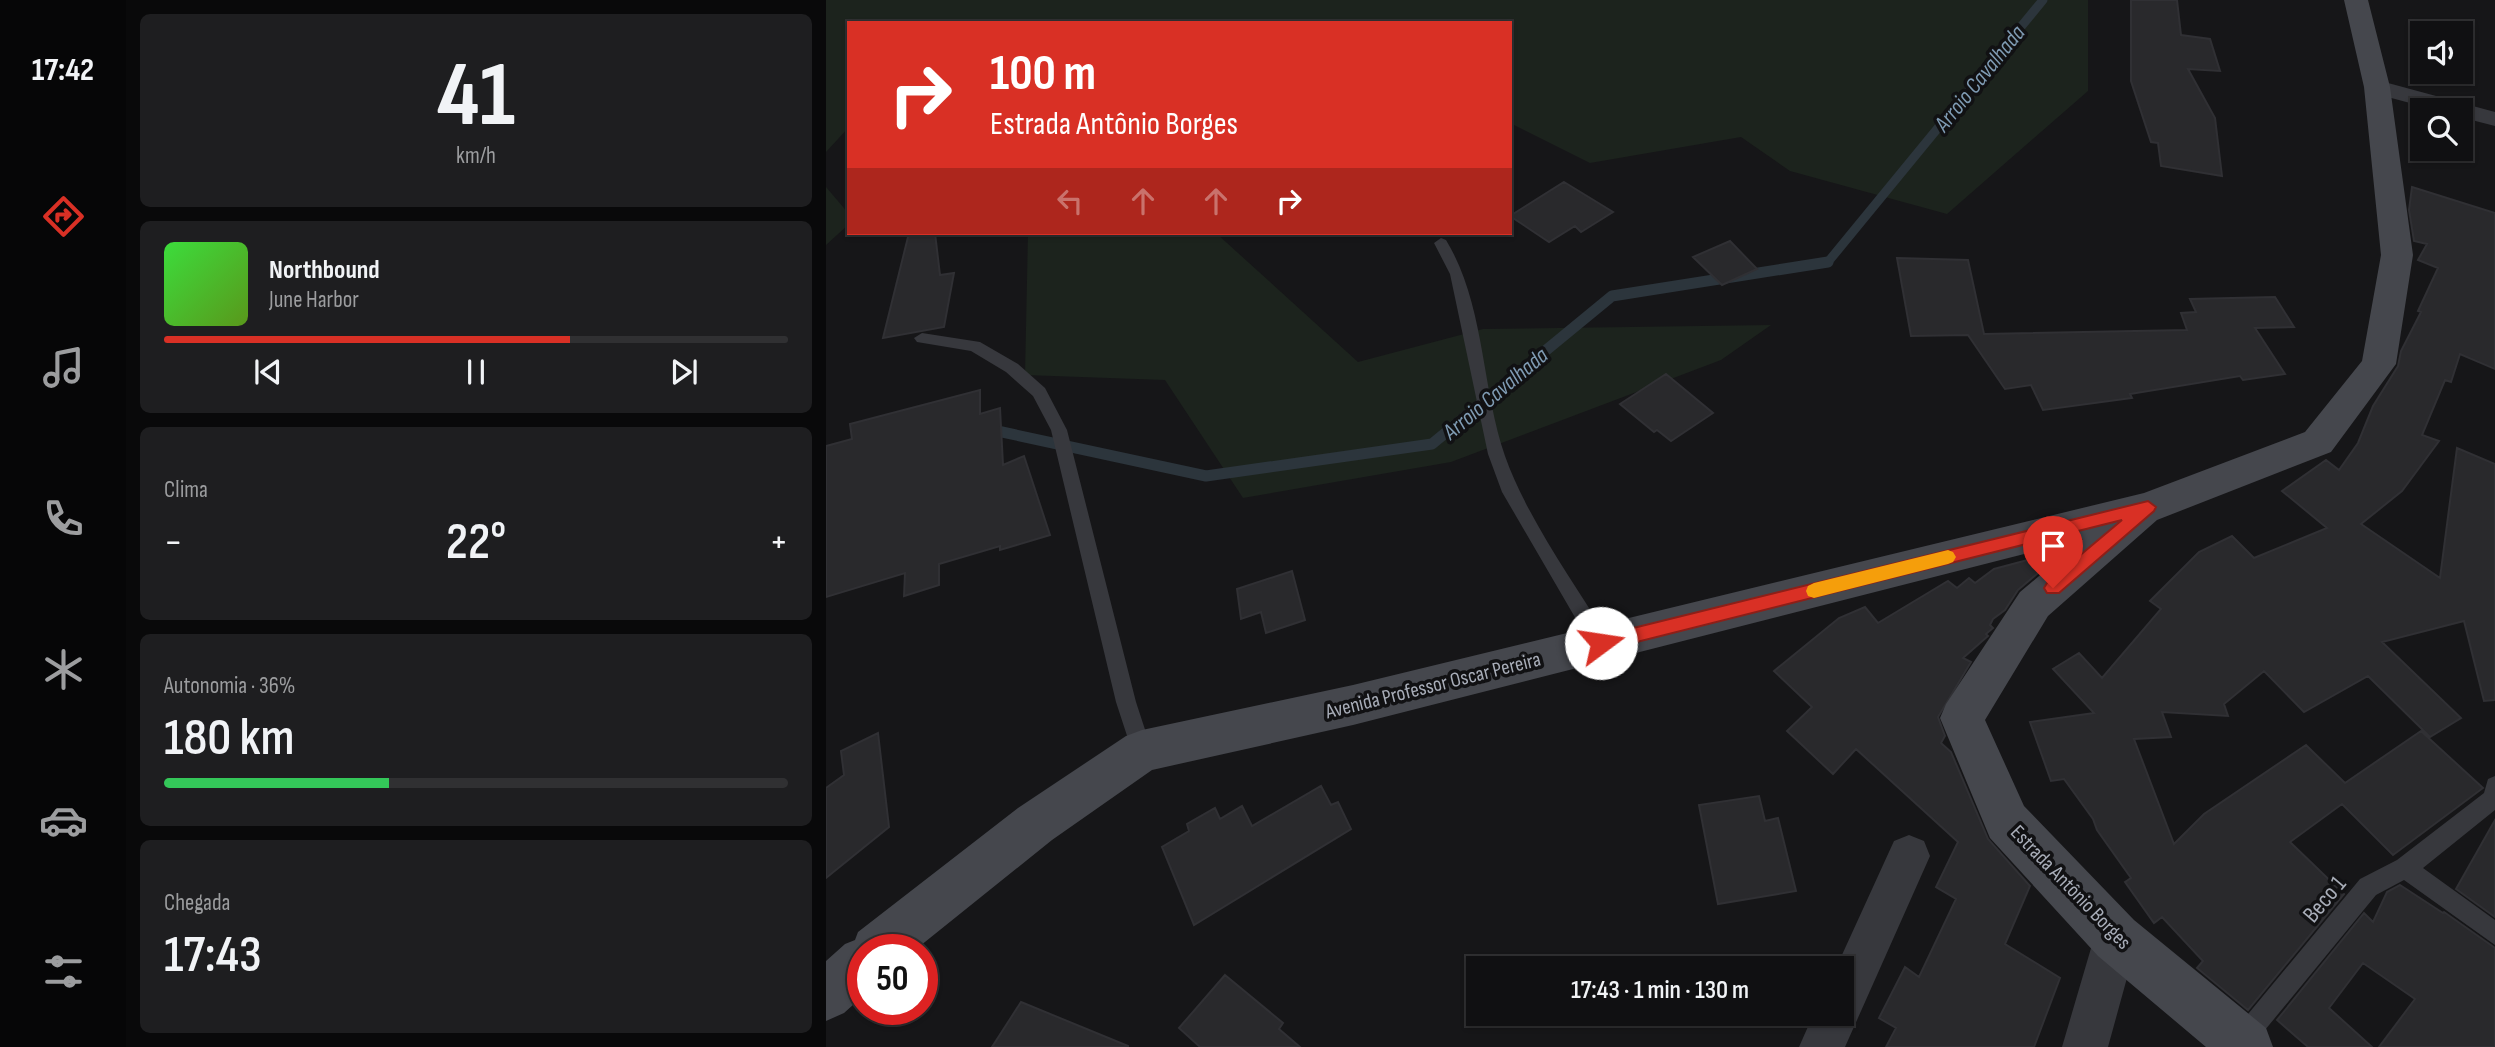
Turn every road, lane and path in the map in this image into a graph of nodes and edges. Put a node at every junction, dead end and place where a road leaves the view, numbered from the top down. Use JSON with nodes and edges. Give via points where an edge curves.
{"nodes":[{"id":1,"x":2356,"y":0,"type":"edge"},
{"id":2,"x":2377,"y":87,"type":"junction"},
{"id":3,"x":2495,"y":119,"type":"edge"},
{"id":4,"x":1441,"y":243,"type":"dead end"},
{"id":5,"x":922,"y":338,"type":"dead end"},
{"id":6,"x":2148,"y":507,"type":"junction"},
{"id":7,"x":1601,"y":643,"type":"junction"},
{"id":8,"x":1142,"y":751,"type":"junction"},
{"id":9,"x":2495,"y":786,"type":"edge"},
{"id":10,"x":1909,"y":856,"type":"dead end"},
{"id":11,"x":2405,"y":868,"type":"junction"},
{"id":12,"x":896,"y":934,"type":"edge"},
{"id":13,"x":2495,"y":934,"type":"edge"},
{"id":14,"x":2116,"y":938,"type":"junction"},
{"id":15,"x":847,"y":976,"type":"edge"},
{"id":16,"x":826,"y":995,"type":"edge"},
{"id":17,"x":1833,"y":1030,"type":"edge"},
{"id":18,"x":2244,"y":1044,"type":"edge"},
{"id":19,"x":2085,"y":1047,"type":"edge"}],
"edges":[{"from":1,"to":2,"type":"main road","name":"Avenida Professor Oscar Pereira"},
{"from":2,"to":3,"type":"street"},
{"from":2,"to":6,"type":"main road","name":"Avenida Professor Oscar Pereira","via":[[2397,256],[2379,365],[2318,442]]},
{"from":4,"to":7,"type":"lane","via":[[1458,274],[1496,454],[1511,492]]},
{"from":5,"to":8,"type":"lane","via":[[975,346],[1012,368],[1044,401],[1059,430]]},
{"from":6,"to":7,"type":"main road","name":"Avenida Professor Oscar Pereira"},
{"from":6,"to":14,"type":"main road","name":"Estrada Antônio Borges","via":[[2034,604],[1962,718],[2007,822]]},
{"from":7,"to":8,"type":"main road","name":"Avenida Professor Oscar Pereira","via":[[1353,705]]},
{"from":8,"to":12,"type":"main road","name":"Avenida Professor Oscar Pereira","via":[[1035,824]]},
{"from":9,"to":11,"type":"lane","name":"Beco 1","via":[[2494,798]]},
{"from":10,"to":17,"type":"street"},
{"from":11,"to":13,"type":"lane"},
{"from":11,"to":18,"type":"lane","name":"Beco 1","via":[[2368,887]]},
{"from":14,"to":18,"type":"main road","name":"Estrada Antônio Borges"},
{"from":14,"to":19,"type":"street"},
{"from":15,"to":16,"type":"main road"}]}
